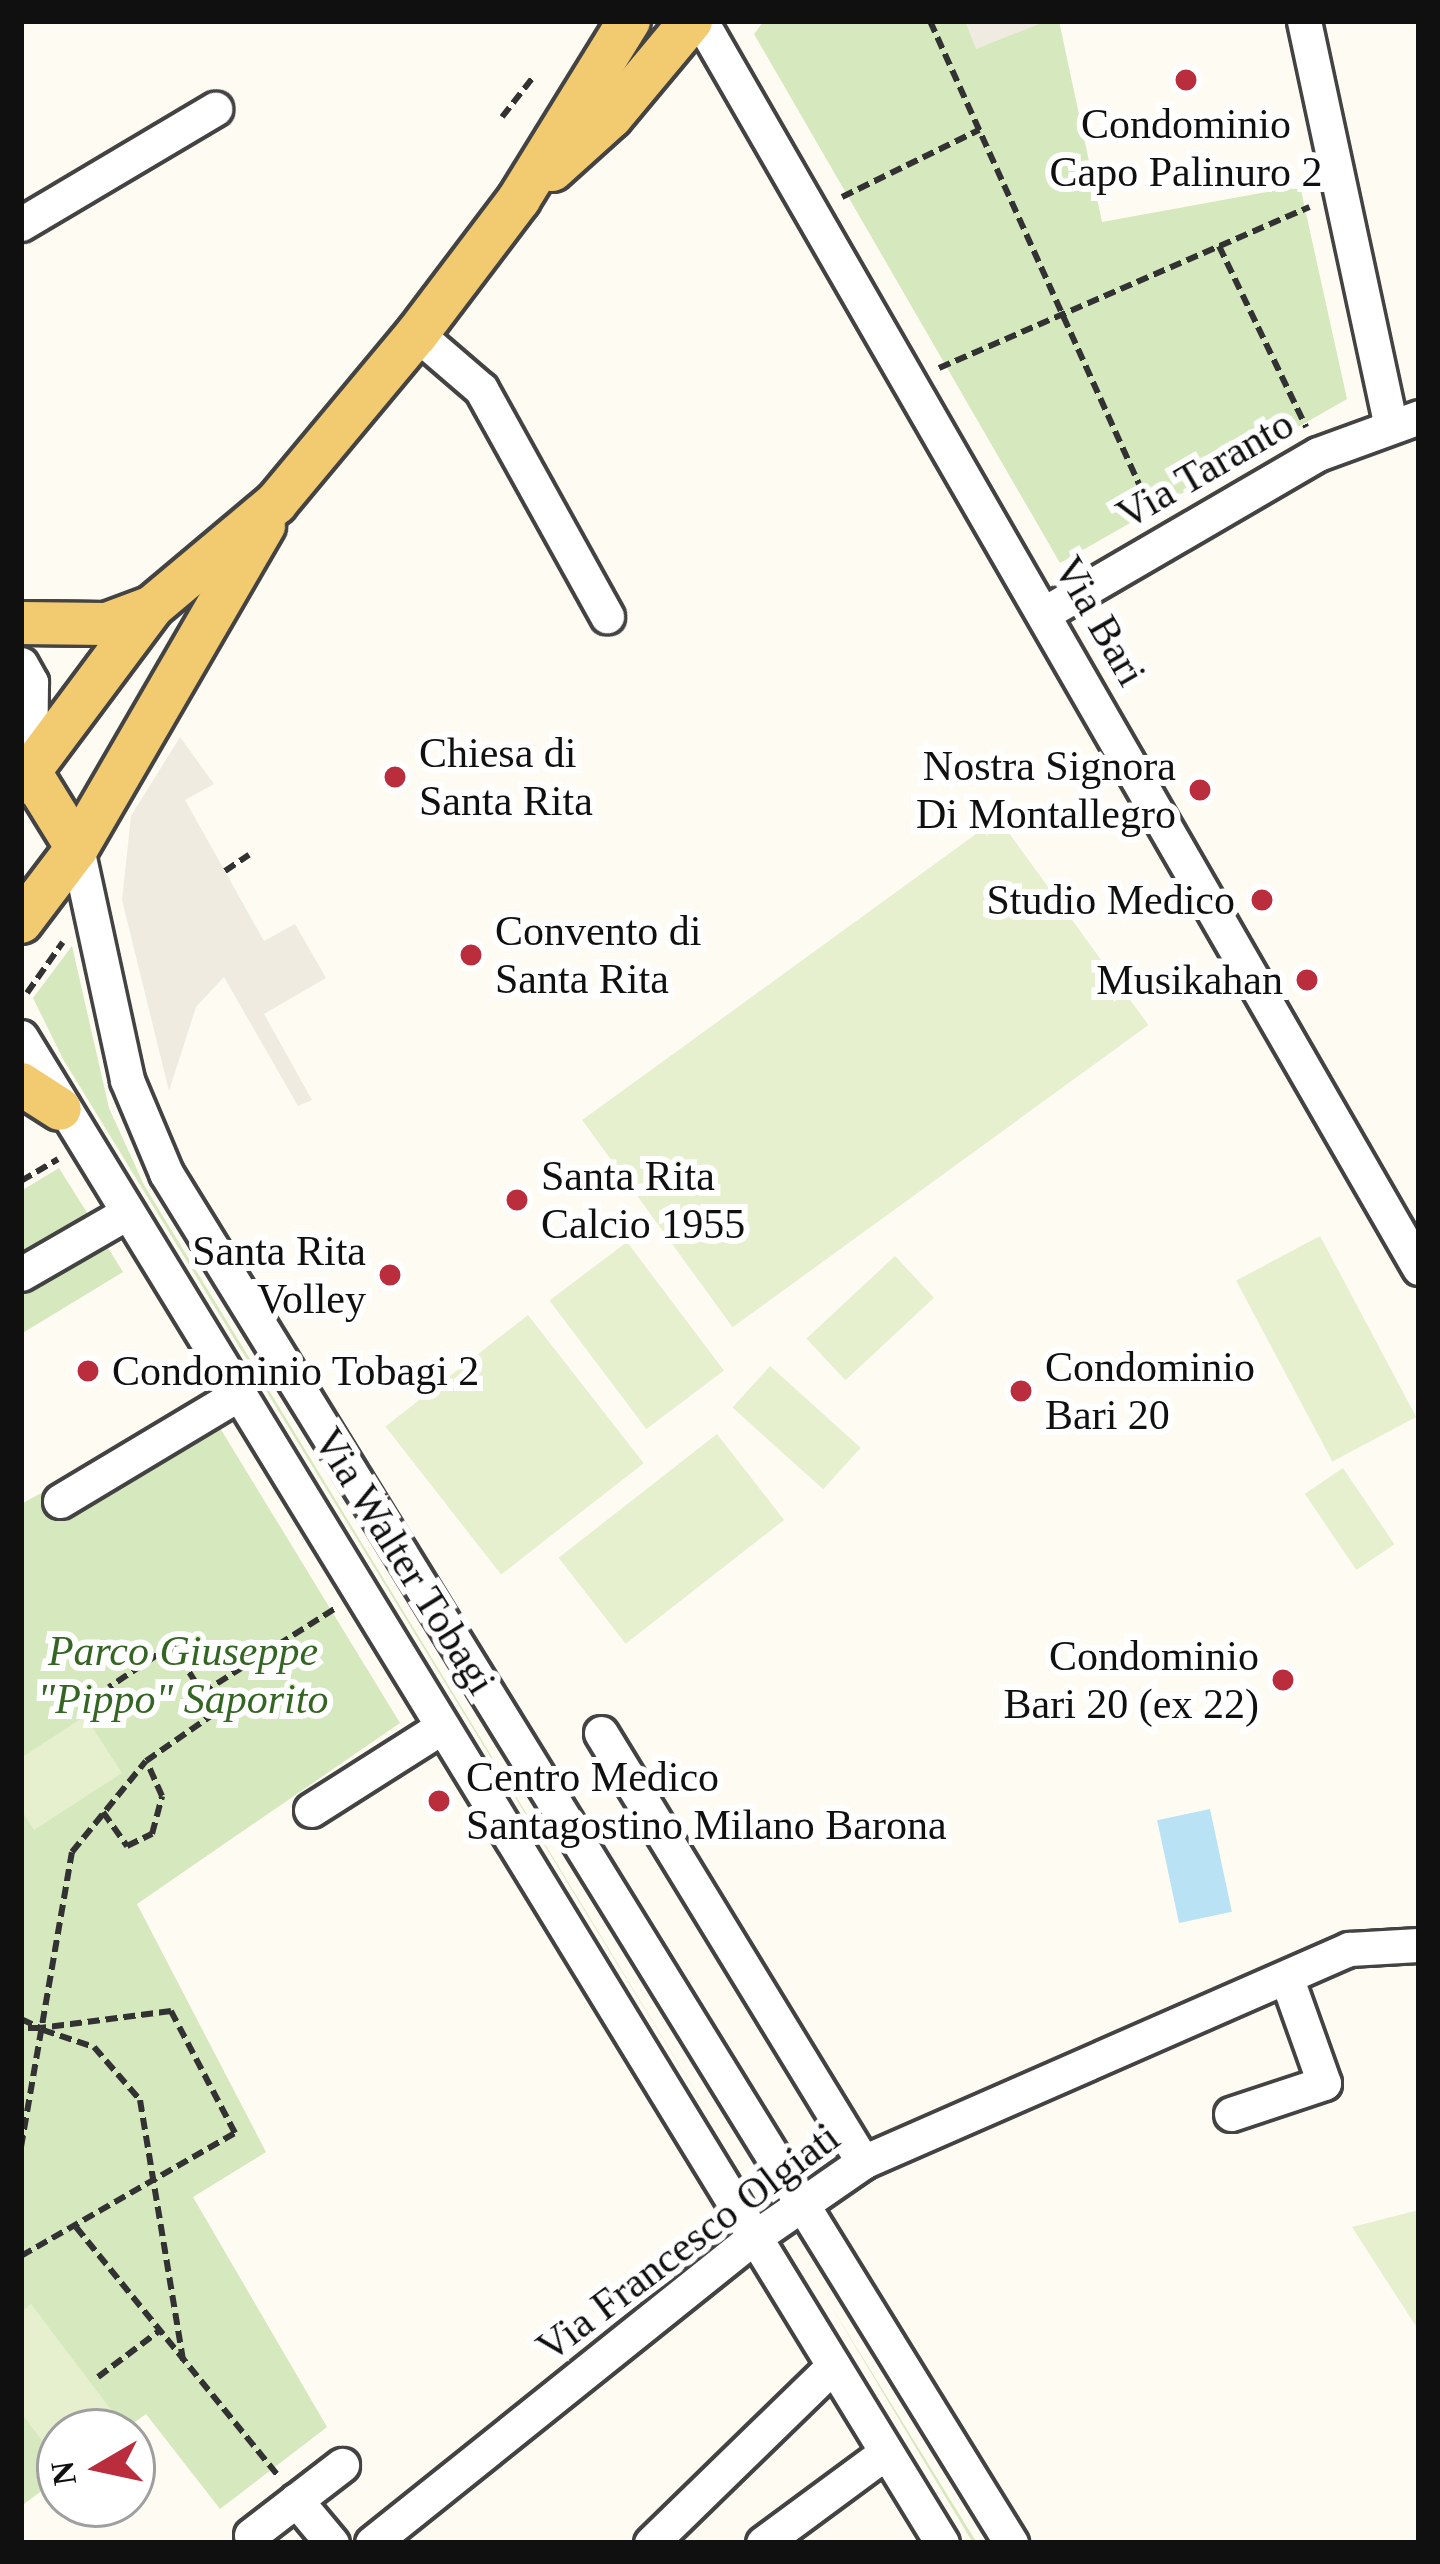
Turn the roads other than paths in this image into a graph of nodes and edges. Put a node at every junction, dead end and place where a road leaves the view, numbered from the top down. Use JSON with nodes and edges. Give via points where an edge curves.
{"nodes":[{"id":1,"x":629,"y":21,"type":"edge"},
{"id":2,"x":692,"y":21,"type":"edge"},
{"id":3,"x":701,"y":21,"type":"edge"},
{"id":4,"x":1304,"y":21,"type":"edge"},
{"id":5,"x":215,"y":109,"type":"dead end"},
{"id":6,"x":519,"y":199,"type":"junction"},
{"id":7,"x":21,"y":224,"type":"edge"},
{"id":8,"x":417,"y":334,"type":"junction"},
{"id":9,"x":1405,"y":420,"type":"edge"},
{"id":10,"x":276,"y":503,"type":"junction"},
{"id":11,"x":152,"y":607,"type":"junction"},
{"id":12,"x":1043,"y":614,"type":"junction"},
{"id":13,"x":607,"y":616,"type":"dead end"},
{"id":14,"x":21,"y":623,"type":"edge"},
{"id":15,"x":21,"y":664,"type":"edge"},
{"id":16,"x":26,"y":777,"type":"edge"},
{"id":17,"x":77,"y":848,"type":"junction"},
{"id":18,"x":21,"y":922,"type":"edge"},
{"id":19,"x":21,"y":1037,"type":"edge"},
{"id":20,"x":21,"y":1084,"type":"edge"},
{"id":21,"x":60,"y":1109,"type":"junction"},
{"id":22,"x":125,"y":1214,"type":"junction"},
{"id":23,"x":1406,"y":1216,"type":"edge"},
{"id":24,"x":1419,"y":1268,"type":"edge"},
{"id":25,"x":21,"y":1274,"type":"edge"},
{"id":26,"x":237,"y":1395,"type":"junction"},
{"id":27,"x":60,"y":1501,"type":"dead end"},
{"id":28,"x":440,"y":1728,"type":"junction"},
{"id":29,"x":601,"y":1732,"type":"dead end"},
{"id":30,"x":311,"y":1810,"type":"dead end"},
{"id":31,"x":1419,"y":1945,"type":"edge"},
{"id":32,"x":1287,"y":1979,"type":"junction"},
{"id":33,"x":1232,"y":2114,"type":"dead end"},
{"id":34,"x":862,"y":2162,"type":"junction"},
{"id":35,"x":802,"y":2204,"type":"junction"},
{"id":36,"x":752,"y":2239,"type":"junction"},
{"id":37,"x":831,"y":2368,"type":"junction"},
{"id":38,"x":885,"y":2453,"type":"junction"},
{"id":39,"x":342,"y":2464,"type":"dead end"},
{"id":40,"x":296,"y":2500,"type":"junction"},
{"id":41,"x":251,"y":2535,"type":"dead end"},
{"id":42,"x":772,"y":2540,"type":"edge"},
{"id":43,"x":332,"y":2543,"type":"edge"},
{"id":44,"x":372,"y":2543,"type":"edge"},
{"id":45,"x":651,"y":2543,"type":"edge"},
{"id":46,"x":942,"y":2543,"type":"edge"},
{"id":47,"x":1011,"y":2543,"type":"edge"}],
"edges":[{"from":1,"to":6,"type":"main road"},
{"from":2,"to":6,"type":"main road","via":[[611,117]]},
{"from":3,"to":12,"type":"street","name":"Via Bari"},
{"from":4,"to":9,"type":"street"},
{"from":5,"to":7,"type":"street"},
{"from":6,"to":8,"type":"main road"},
{"from":8,"to":10,"type":"main road"},
{"from":8,"to":13,"type":"street","via":[[481,389]]},
{"from":9,"to":12,"type":"street","name":"Via Taranto","via":[[1318,454]]},
{"from":10,"to":11,"type":"main road"},
{"from":10,"to":17,"type":"main road"},
{"from":11,"to":14,"type":"main road","via":[[107,624]]},
{"from":11,"to":16,"type":"main road"},
{"from":12,"to":23,"type":"street","name":"Via Bari"},
{"from":15,"to":16,"type":"street","via":[[31,682]]},
{"from":16,"to":17,"type":"main road"},
{"from":17,"to":18,"type":"main road"},
{"from":17,"to":35,"type":"street","name":"Via Walter Tobagi","via":[[127,1080],[166,1174]]},
{"from":19,"to":21,"type":"street","name":"Via Walter Tobagi"},
{"from":20,"to":21,"type":"main road","name":"Via Walter Tobagi"},
{"from":21,"to":22,"type":"street","name":"Via Walter Tobagi"},
{"from":22,"to":25,"type":"street"},
{"from":22,"to":26,"type":"street","name":"Via Walter Tobagi"},
{"from":23,"to":24,"type":"street","name":"Via Bari"},
{"from":26,"to":27,"type":"street"},
{"from":26,"to":28,"type":"street","name":"Via Walter Tobagi"},
{"from":28,"to":30,"type":"street"},
{"from":28,"to":36,"type":"street","name":"Via Walter Tobagi"},
{"from":29,"to":34,"type":"street"},
{"from":31,"to":32,"type":"street","name":"Via Francesco Olgiati","via":[[1349,1949]]},
{"from":32,"to":33,"type":"street","via":[[1324,2083]]},
{"from":32,"to":34,"type":"street","name":"Via Francesco Olgiati"},
{"from":34,"to":35,"type":"street","name":"Via Francesco Olgiati"},
{"from":35,"to":36,"type":"street","name":"Via Francesco Olgiati"},
{"from":35,"to":47,"type":"street","name":"Via Walter Tobagi"},
{"from":36,"to":37,"type":"street","name":"Via Walter Tobagi"},
{"from":36,"to":44,"type":"street","name":"Via Francesco Olgiati"},
{"from":37,"to":38,"type":"street","name":"Via Walter Tobagi"},
{"from":37,"to":45,"type":"street"},
{"from":38,"to":42,"type":"street"},
{"from":38,"to":46,"type":"street","name":"Via Walter Tobagi"},
{"from":39,"to":40,"type":"street"},
{"from":40,"to":41,"type":"street"},
{"from":40,"to":43,"type":"street"}]}
